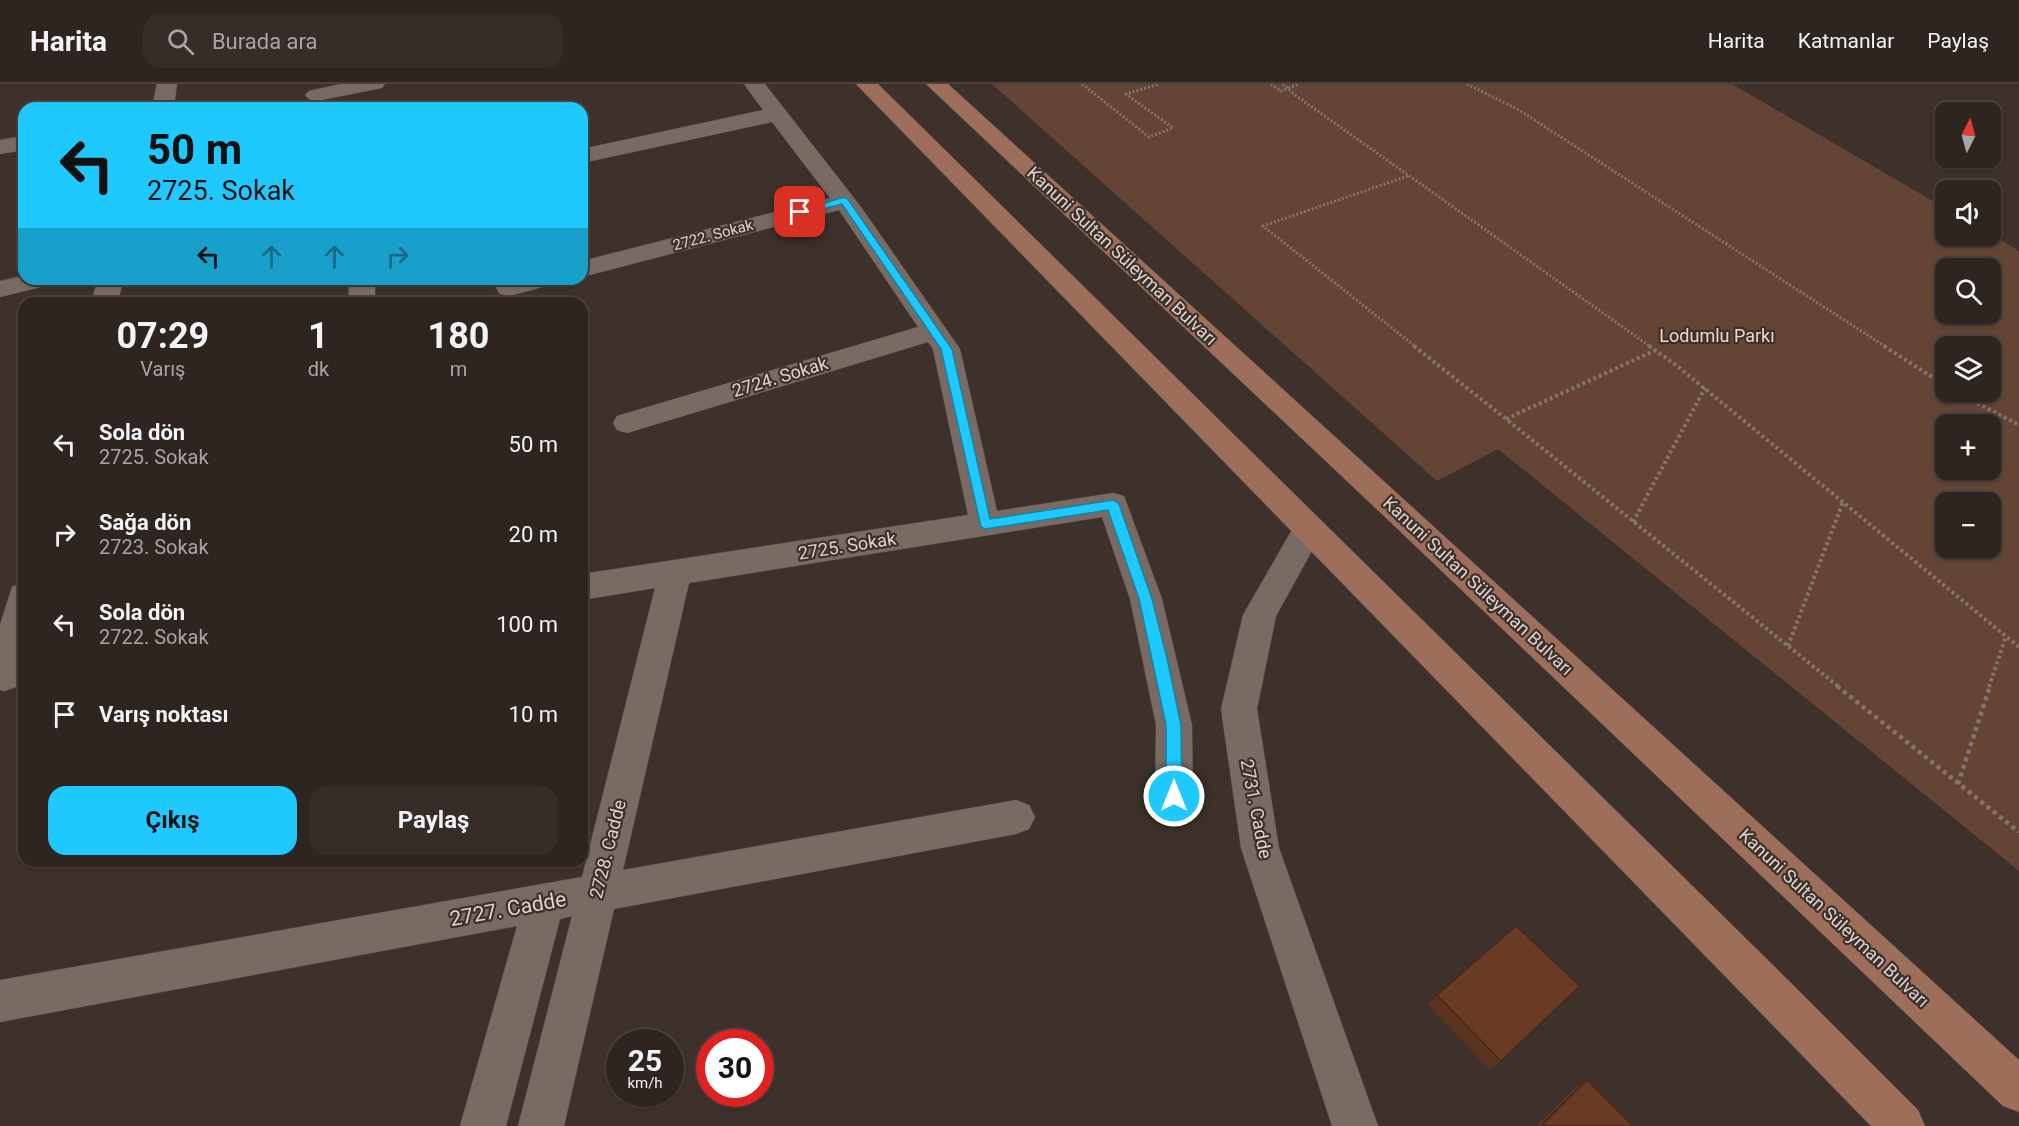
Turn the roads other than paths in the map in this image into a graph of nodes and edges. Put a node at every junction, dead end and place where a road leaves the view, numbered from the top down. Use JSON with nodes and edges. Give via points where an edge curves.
{"nodes":[{"id":1,"x":167,"y":84,"type":"edge"},
{"id":2,"x":375,"y":84,"type":"edge"},
{"id":3,"x":754,"y":84,"type":"edge"},
{"id":4,"x":866,"y":84,"type":"edge"},
{"id":5,"x":936,"y":84,"type":"edge"},
{"id":6,"x":316,"y":94,"type":"dead end"},
{"id":7,"x":164,"y":102,"type":"edge"},
{"id":8,"x":777,"y":114,"type":"junction"},
{"id":9,"x":18,"y":144,"type":"edge"},
{"id":10,"x":0,"y":147,"type":"edge"},
{"id":11,"x":588,"y":155,"type":"edge"},
{"id":12,"x":844,"y":201,"type":"junction"},
{"id":13,"x":588,"y":267,"type":"edge"},
{"id":14,"x":18,"y":285,"type":"edge"},
{"id":15,"x":521,"y":285,"type":"edge"},
{"id":16,"x":509,"y":288,"type":"dead end"},
{"id":17,"x":0,"y":289,"type":"edge"},
{"id":18,"x":934,"y":331,"type":"junction"},
{"id":19,"x":627,"y":423,"type":"dead end"},
{"id":20,"x":985,"y":524,"type":"junction"},
{"id":21,"x":1308,"y":529,"type":"junction"},
{"id":22,"x":675,"y":573,"type":"junction"},
{"id":23,"x":588,"y":586,"type":"edge"},
{"id":24,"x":18,"y":628,"type":"edge"},
{"id":25,"x":9,"y":676,"type":"edge"},
{"id":26,"x":1174,"y":796,"type":"dead end"},
{"id":27,"x":1016,"y":817,"type":"dead end"},
{"id":28,"x":598,"y":893,"type":"junction"},
{"id":29,"x":544,"y":902,"type":"junction"},
{"id":30,"x":0,"y":1001,"type":"edge"},
{"id":31,"x":2019,"y":1090,"type":"edge"},
{"id":32,"x":483,"y":1126,"type":"edge"},
{"id":33,"x":541,"y":1126,"type":"edge"},
{"id":34,"x":1355,"y":1126,"type":"edge"},
{"id":35,"x":1902,"y":1126,"type":"edge"}],
"edges":[{"from":1,"to":7,"type":"street"},
{"from":2,"to":6,"type":"street"},
{"from":3,"to":8,"type":"street"},
{"from":4,"to":21,"type":"main road"},
{"from":5,"to":31,"type":"main road","name":"Kanuni Sultan Süleyman Bulvarı"},
{"from":8,"to":11,"type":"street"},
{"from":8,"to":12,"type":"street"},
{"from":9,"to":10,"type":"street"},
{"from":12,"to":13,"type":"street","name":"2722. Sokak"},
{"from":12,"to":18,"type":"street"},
{"from":14,"to":17,"type":"street"},
{"from":15,"to":16,"type":"street"},
{"from":18,"to":19,"type":"street","name":"2724. Sokak"},
{"from":18,"to":20,"type":"street","via":[[946,349]]},
{"from":20,"to":22,"type":"street","name":"2725. Sokak"},
{"from":20,"to":26,"type":"street","name":"2725. Sokak","via":[[1113,504],[1146,599],[1174,725]]},
{"from":21,"to":34,"type":"street","name":"2731. Cadde","via":[[1260,615],[1239,710],[1260,848]]},
{"from":21,"to":35,"type":"main road"},
{"from":22,"to":23,"type":"street","name":"2725. Sokak"},
{"from":22,"to":28,"type":"street","name":"2728. Cadde"},
{"from":24,"to":25,"type":"street"},
{"from":27,"to":28,"type":"street","name":"2727. Cadde"},
{"from":28,"to":29,"type":"street","name":"2727. Cadde"},
{"from":28,"to":33,"type":"street","name":"2728. Cadde"},
{"from":29,"to":30,"type":"street","name":"2727. Cadde"},
{"from":29,"to":32,"type":"street"}]}
